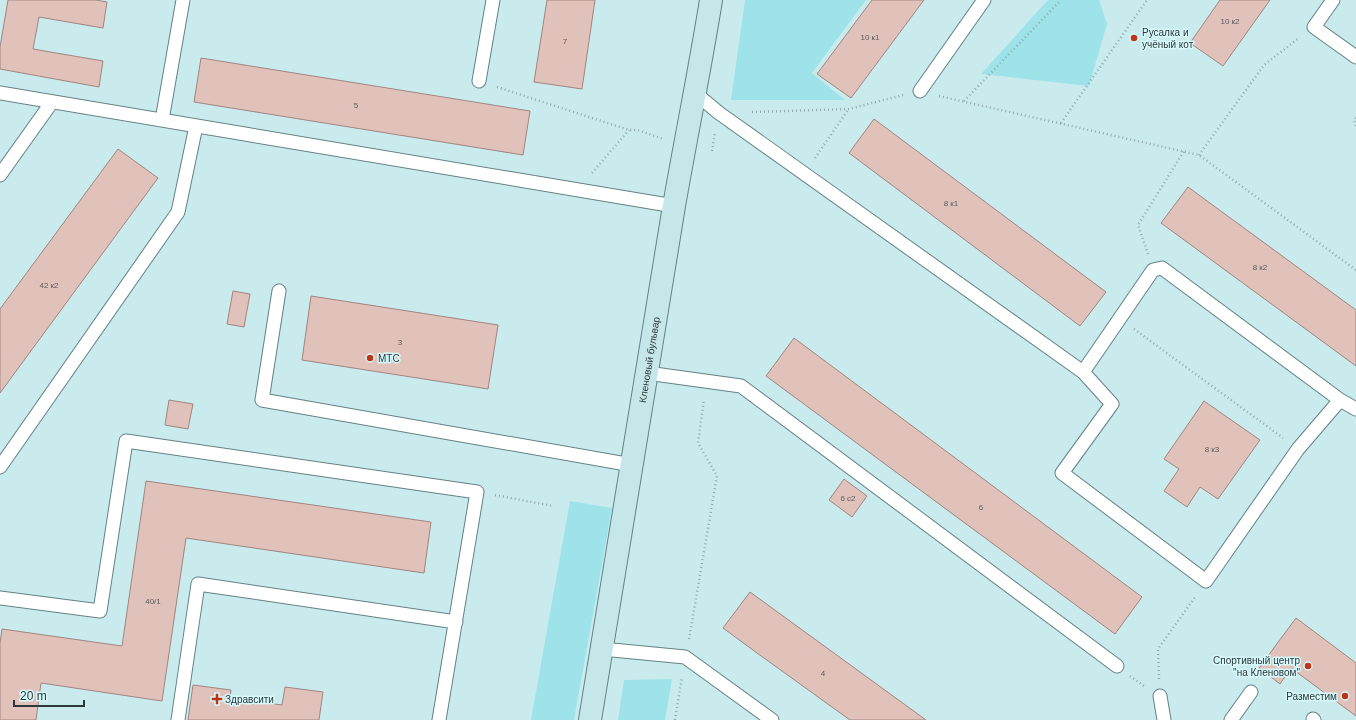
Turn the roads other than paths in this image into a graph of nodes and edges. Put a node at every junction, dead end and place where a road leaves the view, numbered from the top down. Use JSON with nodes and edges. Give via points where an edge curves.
{"nodes":[{"id":1,"x":183,"y":0,"type":"edge"},
{"id":2,"x":493,"y":0,"type":"edge"},
{"id":3,"x":711,"y":0,"type":"edge"},
{"id":4,"x":984,"y":0,"type":"edge"},
{"id":5,"x":1332,"y":0,"type":"edge"},
{"id":6,"x":1356,"y":56,"type":"edge"},
{"id":7,"x":479,"y":81,"type":"road end"},
{"id":8,"x":920,"y":91,"type":"road end"},
{"id":9,"x":0,"y":93,"type":"edge"},
{"id":10,"x":695,"y":93,"type":"junction"},
{"id":11,"x":52,"y":102,"type":"junction"},
{"id":12,"x":162,"y":120,"type":"junction"},
{"id":13,"x":196,"y":126,"type":"junction"},
{"id":14,"x":0,"y":175,"type":"edge"},
{"id":15,"x":674,"y":206,"type":"junction"},
{"id":16,"x":279,"y":291,"type":"dead end"},
{"id":17,"x":1083,"y":372,"type":"junction"},
{"id":18,"x":647,"y":373,"type":"junction"},
{"id":19,"x":1340,"y":400,"type":"junction"},
{"id":20,"x":1356,"y":409,"type":"edge"},
{"id":21,"x":632,"y":465,"type":"junction"},
{"id":22,"x":0,"y":467,"type":"edge"},
{"id":23,"x":0,"y":598,"type":"edge"},
{"id":24,"x":456,"y":622,"type":"junction"},
{"id":25,"x":602,"y":649,"type":"junction"},
{"id":26,"x":1117,"y":666,"type":"dead end"},
{"id":27,"x":1251,"y":692,"type":"dead end"},
{"id":28,"x":1160,"y":696,"type":"road end"},
{"id":29,"x":178,"y":720,"type":"edge"},
{"id":30,"x":439,"y":720,"type":"edge"},
{"id":31,"x":590,"y":720,"type":"edge"},
{"id":32,"x":772,"y":720,"type":"edge"},
{"id":33,"x":1164,"y":720,"type":"edge"},
{"id":34,"x":1231,"y":720,"type":"edge"}],
"edges":[{"from":1,"to":12,"type":"lane"},
{"from":2,"to":7,"type":"lane"},
{"from":3,"to":10,"type":"street","name":"Кленовый бульвар"},
{"from":4,"to":8,"type":"lane"},
{"from":5,"to":6,"type":"lane","via":[[1314,27]]},
{"from":9,"to":11,"type":"lane"},
{"from":10,"to":15,"type":"street","name":"Кленовый бульвар"},
{"from":10,"to":17,"type":"lane","via":[[719,113]]},
{"from":11,"to":12,"type":"lane"},
{"from":11,"to":14,"type":"lane"},
{"from":12,"to":13,"type":"lane"},
{"from":13,"to":15,"type":"lane"},
{"from":13,"to":22,"type":"lane","via":[[178,212]]},
{"from":15,"to":18,"type":"street","name":"Кленовый бульвар"},
{"from":16,"to":21,"type":"lane","via":[[262,400]]},
{"from":17,"to":19,"type":"lane","via":[[1153,270],[1162,268]]},
{"from":17,"to":19,"type":"lane","via":[[1112,404],[1062,473],[1206,581],[1298,449]]},
{"from":18,"to":21,"type":"street","name":"Кленовый бульвар"},
{"from":18,"to":26,"type":"lane","via":[[741,386]]},
{"from":19,"to":20,"type":"lane"},
{"from":21,"to":25,"type":"street","name":"Кленовый бульвар"},
{"from":23,"to":24,"type":"lane","via":[[100,612],[126,442],[477,492]]},
{"from":24,"to":29,"type":"lane","via":[[198,584]]},
{"from":24,"to":30,"type":"lane"},
{"from":25,"to":31,"type":"street","name":"Кленовый бульвар"},
{"from":25,"to":32,"type":"lane","via":[[686,657]]},
{"from":27,"to":34,"type":"lane"},
{"from":28,"to":33,"type":"lane"}]}
